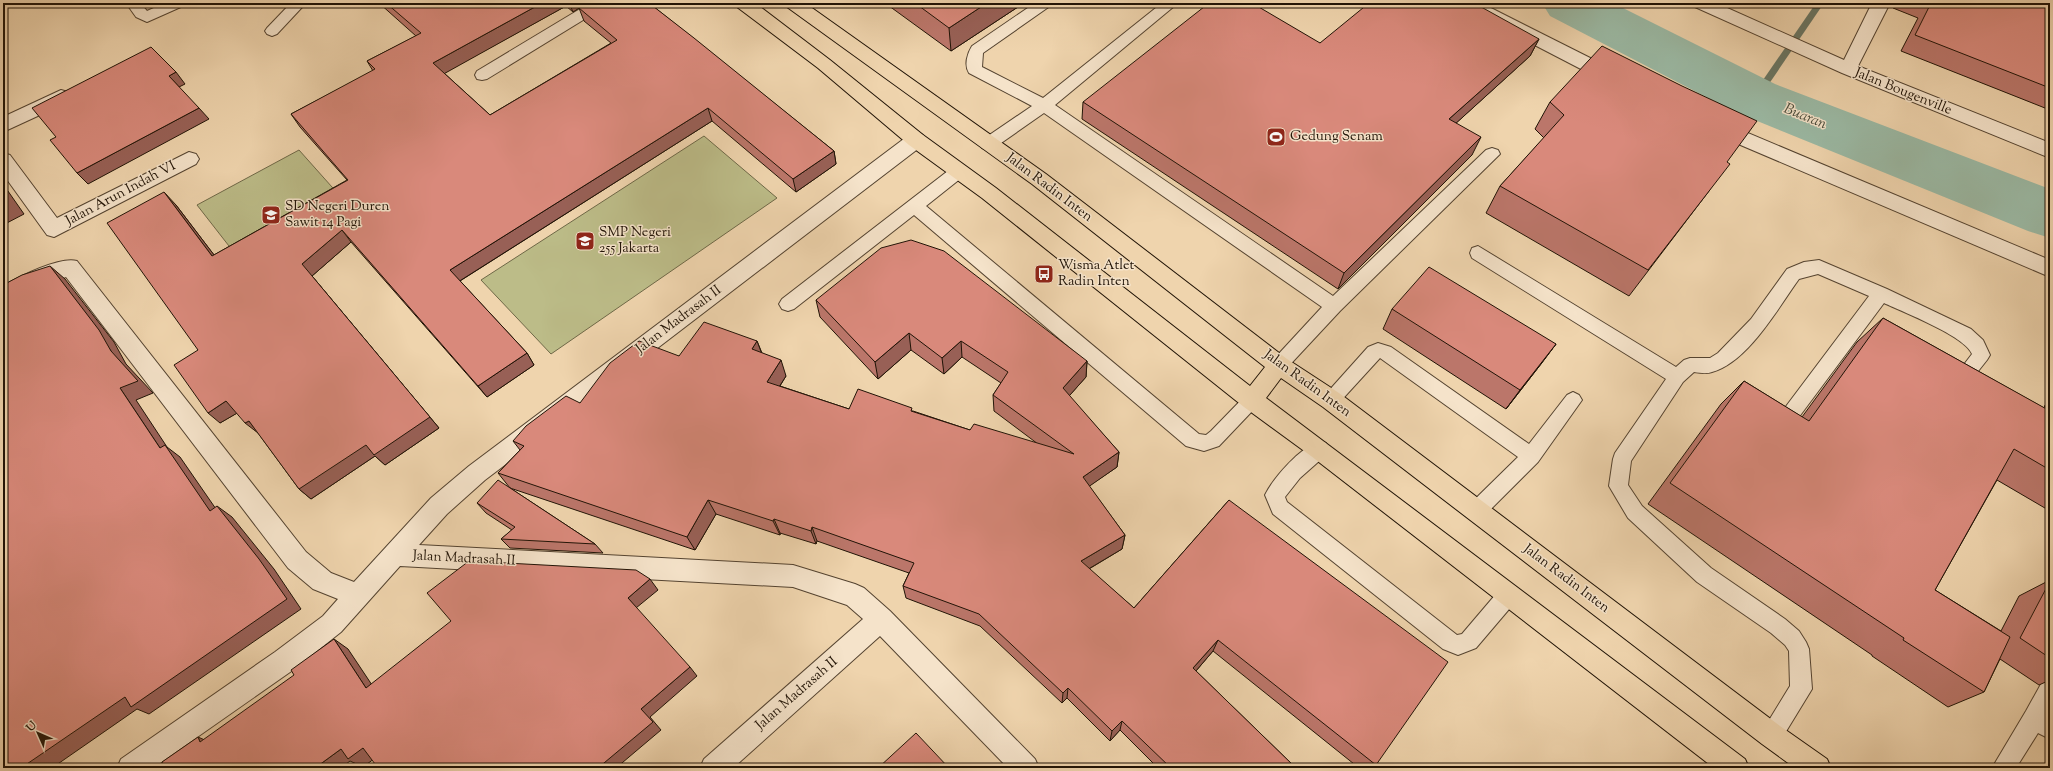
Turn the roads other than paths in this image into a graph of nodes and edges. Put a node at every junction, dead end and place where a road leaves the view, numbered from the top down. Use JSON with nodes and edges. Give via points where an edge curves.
{"nodes":[{"id":1,"x":133,"y":3,"type":"edge"},
{"id":2,"x":178,"y":3,"type":"edge"},
{"id":3,"x":299,"y":3,"type":"edge"},
{"id":4,"x":601,"y":3,"type":"edge"},
{"id":5,"x":743,"y":3,"type":"edge"},
{"id":6,"x":794,"y":3,"type":"edge"},
{"id":7,"x":1044,"y":3,"type":"edge"},
{"id":8,"x":1171,"y":3,"type":"edge"},
{"id":9,"x":1467,"y":3,"type":"edge"},
{"id":10,"x":1881,"y":3,"type":"edge"},
{"id":11,"x":1712,"y":5,"type":"edge"},
{"id":12,"x":272,"y":31,"type":"dead end"},
{"id":13,"x":1848,"y":69,"type":"junction"},
{"id":14,"x":482,"y":75,"type":"dead end"},
{"id":15,"x":1629,"y":86,"type":"edge"},
{"id":16,"x":74,"y":90,"type":"edge"},
{"id":17,"x":1044,"y":105,"type":"junction"},
{"id":18,"x":1700,"y":120,"type":"edge"},
{"id":19,"x":3,"y":125,"type":"edge"},
{"id":20,"x":916,"y":140,"type":"junction"},
{"id":21,"x":988,"y":144,"type":"junction"},
{"id":22,"x":2050,"y":151,"type":"edge"},
{"id":23,"x":1492,"y":154,"type":"dead end"},
{"id":24,"x":188,"y":158,"type":"dead end"},
{"id":25,"x":3,"y":160,"type":"edge"},
{"id":26,"x":959,"y":171,"type":"junction"},
{"id":27,"x":915,"y":206,"type":"junction"},
{"id":28,"x":1478,"y":254,"type":"dead end"},
{"id":29,"x":2050,"y":269,"type":"edge"},
{"id":30,"x":1881,"y":294,"type":"junction"},
{"id":31,"x":3,"y":296,"type":"edge"},
{"id":32,"x":788,"y":304,"type":"dead end"},
{"id":33,"x":1334,"y":306,"type":"junction"},
{"id":34,"x":1279,"y":365,"type":"junction"},
{"id":35,"x":1677,"y":378,"type":"junction"},
{"id":36,"x":1958,"y":384,"type":"edge"},
{"id":37,"x":1252,"y":400,"type":"junction"},
{"id":38,"x":1331,"y":400,"type":"junction"},
{"id":39,"x":1573,"y":400,"type":"dead end"},
{"id":40,"x":1790,"y":415,"type":"edge"},
{"id":41,"x":1319,"y":449,"type":"junction"},
{"id":42,"x":1531,"y":456,"type":"junction"},
{"id":43,"x":1476,"y":511,"type":"junction"},
{"id":44,"x":396,"y":555,"type":"junction"},
{"id":45,"x":1508,"y":594,"type":"junction"},
{"id":46,"x":357,"y":595,"type":"junction"},
{"id":47,"x":881,"y":619,"type":"junction"},
{"id":48,"x":2048,"y":691,"type":"dead end"},
{"id":49,"x":2042,"y":723,"type":"edge"},
{"id":50,"x":1771,"y":735,"type":"junction"},
{"id":51,"x":130,"y":768,"type":"edge"},
{"id":52,"x":713,"y":768,"type":"edge"},
{"id":53,"x":1026,"y":768,"type":"edge"},
{"id":54,"x":1736,"y":768,"type":"edge"},
{"id":55,"x":1818,"y":768,"type":"edge"},
{"id":56,"x":2003,"y":768,"type":"edge"}],
"edges":[{"from":1,"to":2,"type":"lane","via":[[141,14],[147,17]]},
{"from":3,"to":12,"type":"lane"},
{"from":4,"to":14,"type":"lane"},
{"from":5,"to":20,"type":"main road","via":[[824,64]]},
{"from":6,"to":21,"type":"main road","name":"Jalan Radin Inten"},
{"from":7,"to":17,"type":"lane","via":[[977,50],[974,69]]},
{"from":8,"to":17,"type":"lane"},
{"from":9,"to":15,"type":"street"},
{"from":10,"to":13,"type":"street"},
{"from":11,"to":13,"type":"street","name":"Jalan Bougenville","via":[[1758,29]]},
{"from":13,"to":22,"type":"street","name":"Jalan Bougenville"},
{"from":16,"to":19,"type":"street"},
{"from":17,"to":21,"type":"lane"},
{"from":17,"to":33,"type":"lane"},
{"from":18,"to":29,"type":"street"},
{"from":20,"to":26,"type":"main road"},
{"from":20,"to":44,"type":"street","name":"Jalan Madrasah II","via":[[477,473],[439,506]]},
{"from":21,"to":34,"type":"main road","name":"Jalan Radin Inten","via":[[1039,179]]},
{"from":23,"to":33,"type":"lane"},
{"from":24,"to":25,"type":"street","name":"Jalan Arun Indah VI","via":[[54,229]]},
{"from":26,"to":27,"type":"lane"},
{"from":26,"to":37,"type":"main road"},
{"from":27,"to":32,"type":"lane"},
{"from":27,"to":37,"type":"lane","via":[[1193,440],[1210,443]]},
{"from":28,"to":35,"type":"lane"},
{"from":30,"to":35,"type":"lane","via":[[1819,267],[1804,269],[1793,274],[1746,338],[1720,361],[1713,365],[1690,365]]},
{"from":30,"to":36,"type":"lane","via":[[1965,334],[1977,345],[1981,355]]},
{"from":30,"to":40,"type":"lane"},
{"from":31,"to":46,"type":"street","via":[[31,281],[70,267],[297,560],[322,581]]},
{"from":33,"to":34,"type":"lane"},
{"from":34,"to":37,"type":"main road"},
{"from":34,"to":38,"type":"main road","name":"Jalan Radin Inten"},
{"from":35,"to":50,"type":"lane","via":[[1622,458],[1618,486],[1635,512],[1704,575],[1792,638],[1799,650],[1801,689]]},
{"from":37,"to":41,"type":"main road"},
{"from":38,"to":42,"type":"lane","via":[[1378,350],[1385,352]]},
{"from":38,"to":43,"type":"main road","name":"Jalan Radin Inten"},
{"from":39,"to":42,"type":"lane"},
{"from":41,"to":45,"type":"main road"},
{"from":41,"to":45,"type":"lane","via":[[1294,472],[1275,495],[1280,508],[1450,642],[1458,645],[1469,641]]},
{"from":42,"to":43,"type":"lane"},
{"from":43,"to":50,"type":"main road","name":"Jalan Radin Inten"},
{"from":44,"to":46,"type":"street","name":"Jalan Madrasah II"},
{"from":44,"to":47,"type":"street","name":"Jalan Madrasah II","via":[[793,576],[855,596]]},
{"from":45,"to":54,"type":"main road"},
{"from":46,"to":51,"type":"street","name":"Jalan Madrasah II","via":[[332,624],[284,661]]},
{"from":47,"to":52,"type":"street","name":"Jalan Madrasah II"},
{"from":47,"to":53,"type":"street","name":"Jalan Madrasah II"},
{"from":48,"to":49,"type":"lane"},
{"from":49,"to":56,"type":"lane"},
{"from":50,"to":55,"type":"main road","name":"Jalan Radin Inten"}]}
